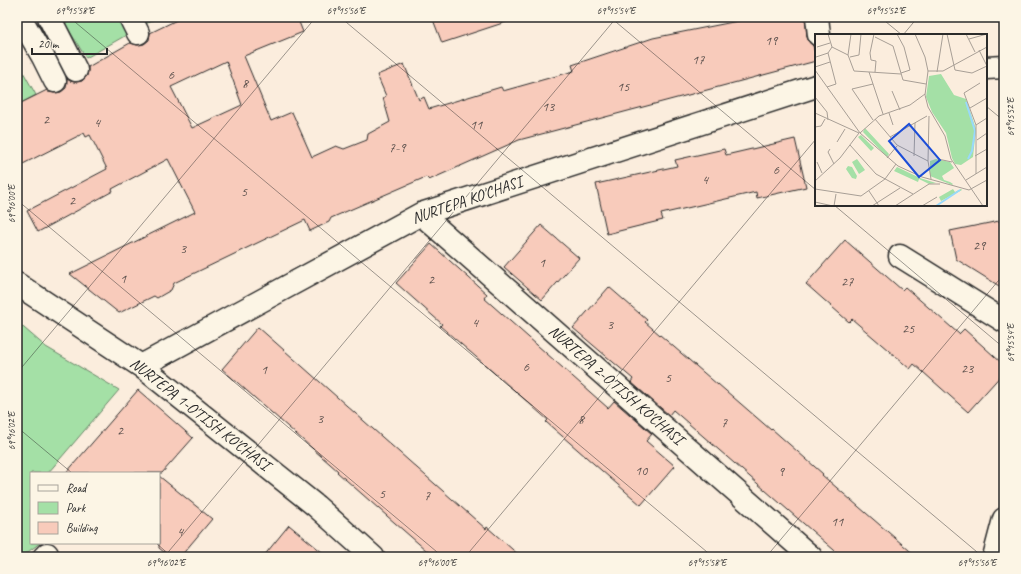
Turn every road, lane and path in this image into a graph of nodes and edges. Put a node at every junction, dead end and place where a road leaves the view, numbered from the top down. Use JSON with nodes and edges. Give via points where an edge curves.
{"nodes":[{"id":1,"x":20,"y":17,"type":"edge"},
{"id":2,"x":49,"y":17,"type":"edge"},
{"id":3,"x":816,"y":17,"type":"edge"},
{"id":4,"x":819,"y":34,"type":"edge"},
{"id":5,"x":1004,"y":67,"type":"edge"},
{"id":6,"x":987,"y":68,"type":"edge"},
{"id":7,"x":76,"y":70,"type":"dead end"},
{"id":8,"x":55,"y":81,"type":"dead end"},
{"id":9,"x":815,"y":86,"type":"edge"},
{"id":10,"x":421,"y":214,"type":"junction"},
{"id":11,"x":900,"y":256,"type":"dead end"},
{"id":12,"x":17,"y":284,"type":"edge"},
{"id":13,"x":1004,"y":321,"type":"edge"},
{"id":14,"x":141,"y":366,"type":"junction"},
{"id":15,"x":1004,"y":519,"type":"edge"},
{"id":16,"x":373,"y":557,"type":"edge"},
{"id":17,"x":811,"y":557,"type":"edge"},
{"id":18,"x":994,"y":557,"type":"edge"}],
"edges":[{"from":1,"to":8,"type":"street"},
{"from":2,"to":7,"type":"street"},
{"from":3,"to":4,"type":"street"},
{"from":5,"to":6,"type":"street"},
{"from":9,"to":10,"type":"street","name":"NURTEPA KO'CHASI"},
{"from":10,"to":14,"type":"street","name":"NURTEPA KO'CHASI"},
{"from":10,"to":17,"type":"street","name":"NURTEPA 2-O'TISH KO'CHASI"},
{"from":11,"to":13,"type":"street"},
{"from":12,"to":14,"type":"street","name":"NURTEPA 1-O'TISH KO'CHASI"},
{"from":14,"to":16,"type":"street","name":"NURTEPA 1-O'TISH KO'CHASI","via":[[316,506]]},
{"from":15,"to":18,"type":"street"}]}
